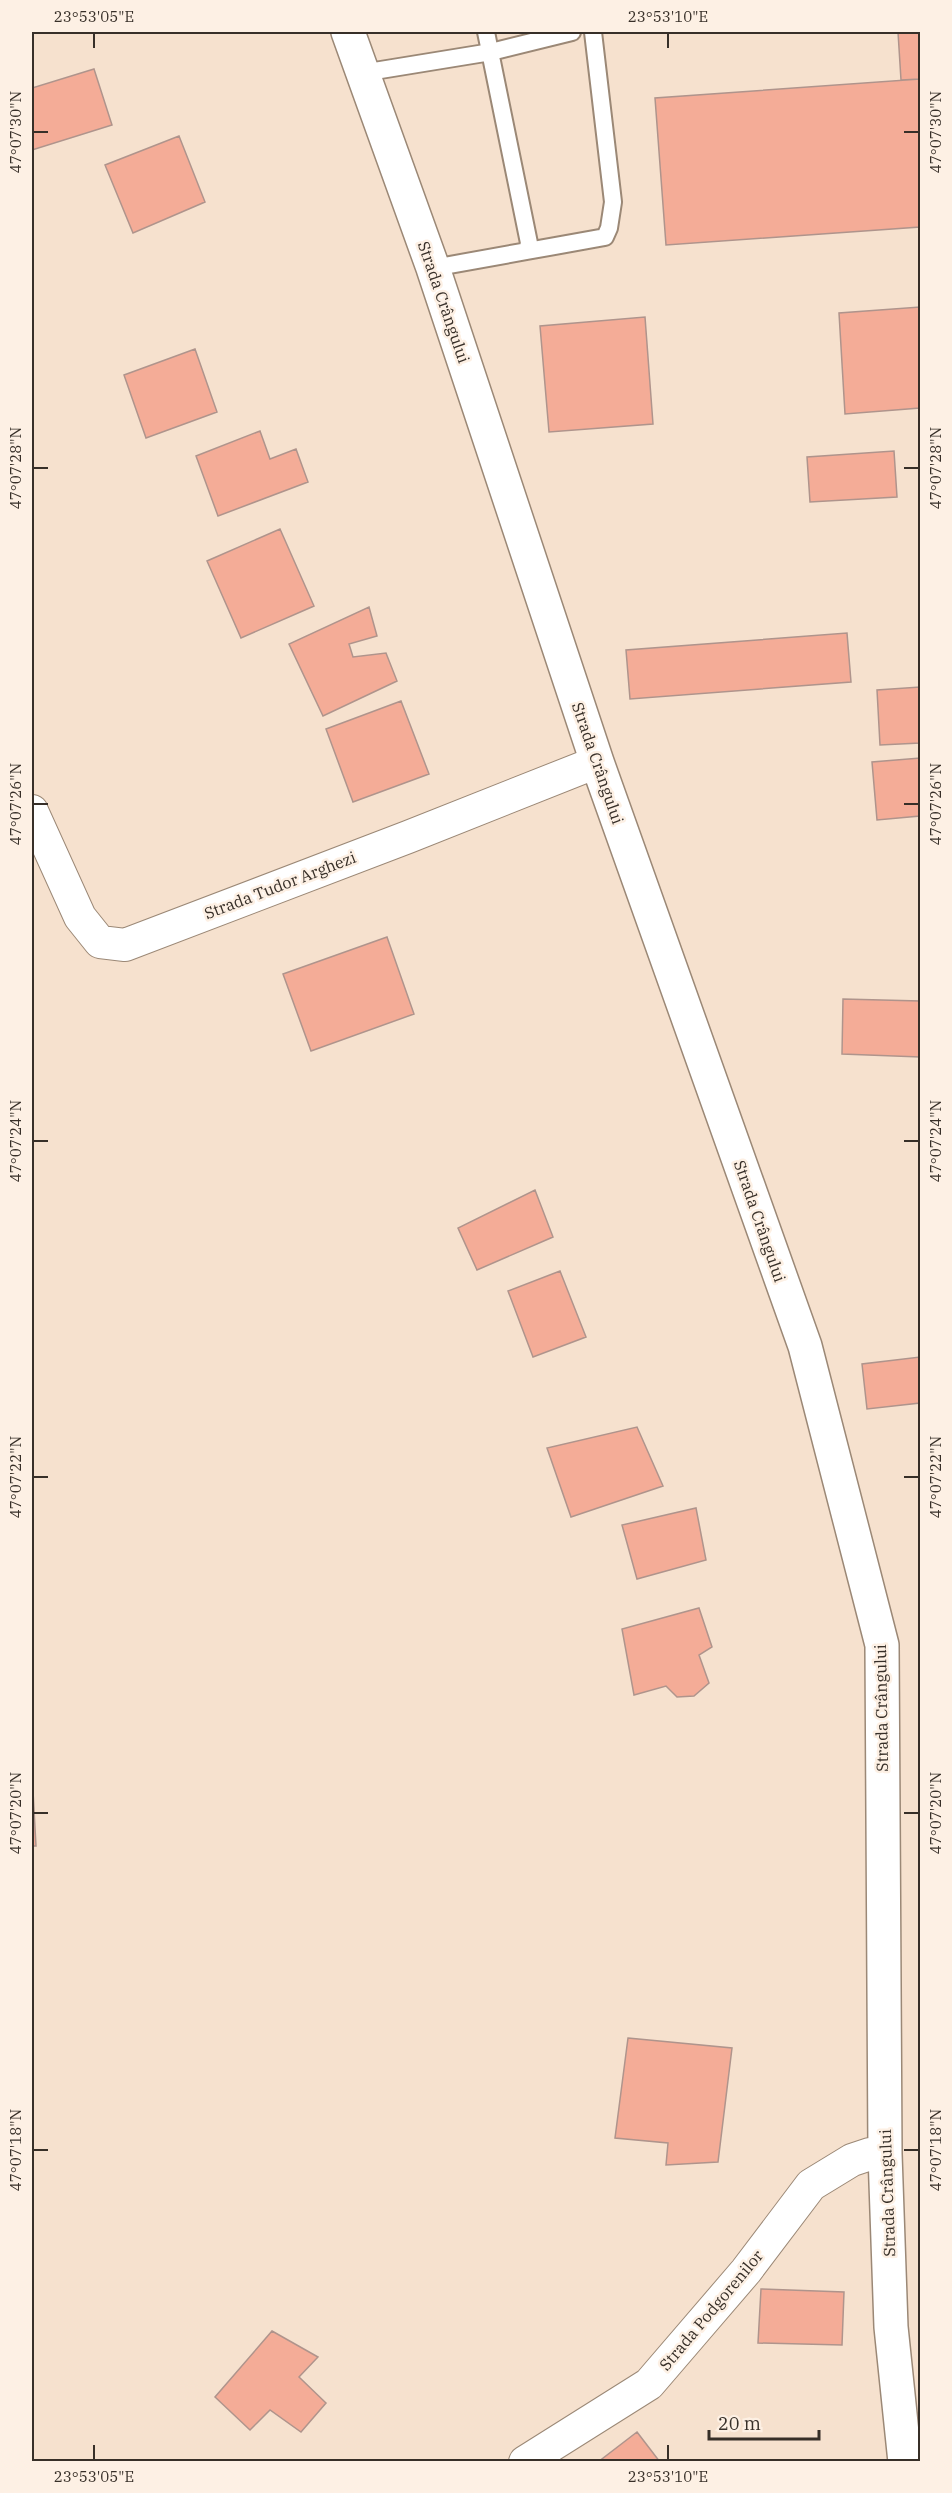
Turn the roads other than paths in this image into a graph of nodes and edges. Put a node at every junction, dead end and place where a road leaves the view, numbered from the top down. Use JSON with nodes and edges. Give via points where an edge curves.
{"nodes":[{"id":1,"x":348,"y":32,"type":"edge"},
{"id":2,"x":486,"y":32,"type":"edge"},
{"id":3,"x":572,"y":32,"type":"edge"},
{"id":4,"x":593,"y":32,"type":"edge"},
{"id":5,"x":491,"y":52,"type":"junction"},
{"id":6,"x":362,"y":73,"type":"junction"},
{"id":7,"x":527,"y":251,"type":"junction"},
{"id":8,"x":433,"y":268,"type":"junction"},
{"id":9,"x":597,"y":762,"type":"junction"},
{"id":10,"x":32,"y":811,"type":"edge"},
{"id":11,"x":885,"y":2154,"type":"junction"},
{"id":12,"x":525,"y":2462,"type":"edge"},
{"id":13,"x":905,"y":2462,"type":"edge"}],
"edges":[{"from":1,"to":6,"type":"main road","name":"Strada Crângului"},
{"from":2,"to":5,"type":"lane"},
{"from":3,"to":5,"type":"lane"},
{"from":4,"to":7,"type":"lane","via":[[613,202],[609,228],[605,237]]},
{"from":5,"to":6,"type":"lane"},
{"from":5,"to":7,"type":"lane","via":[[529,243]]},
{"from":6,"to":8,"type":"main road","name":"Strada Crângului"},
{"from":7,"to":8,"type":"lane"},
{"from":8,"to":9,"type":"main road","name":"Strada Crângului"},
{"from":9,"to":10,"type":"street","name":"Strada Tudor Arghezi","via":[[124,945],[100,942],[80,917]]},
{"from":9,"to":11,"type":"main road","name":"Strada Crângului","via":[[805,1346],[882,1645]]},
{"from":11,"to":12,"type":"street","name":"Strada Podgorenilor","via":[[852,2160],[810,2185],[746,2271],[649,2384]]},
{"from":11,"to":13,"type":"main road","name":"Strada Crângului","via":[[891,2327]]}]}
